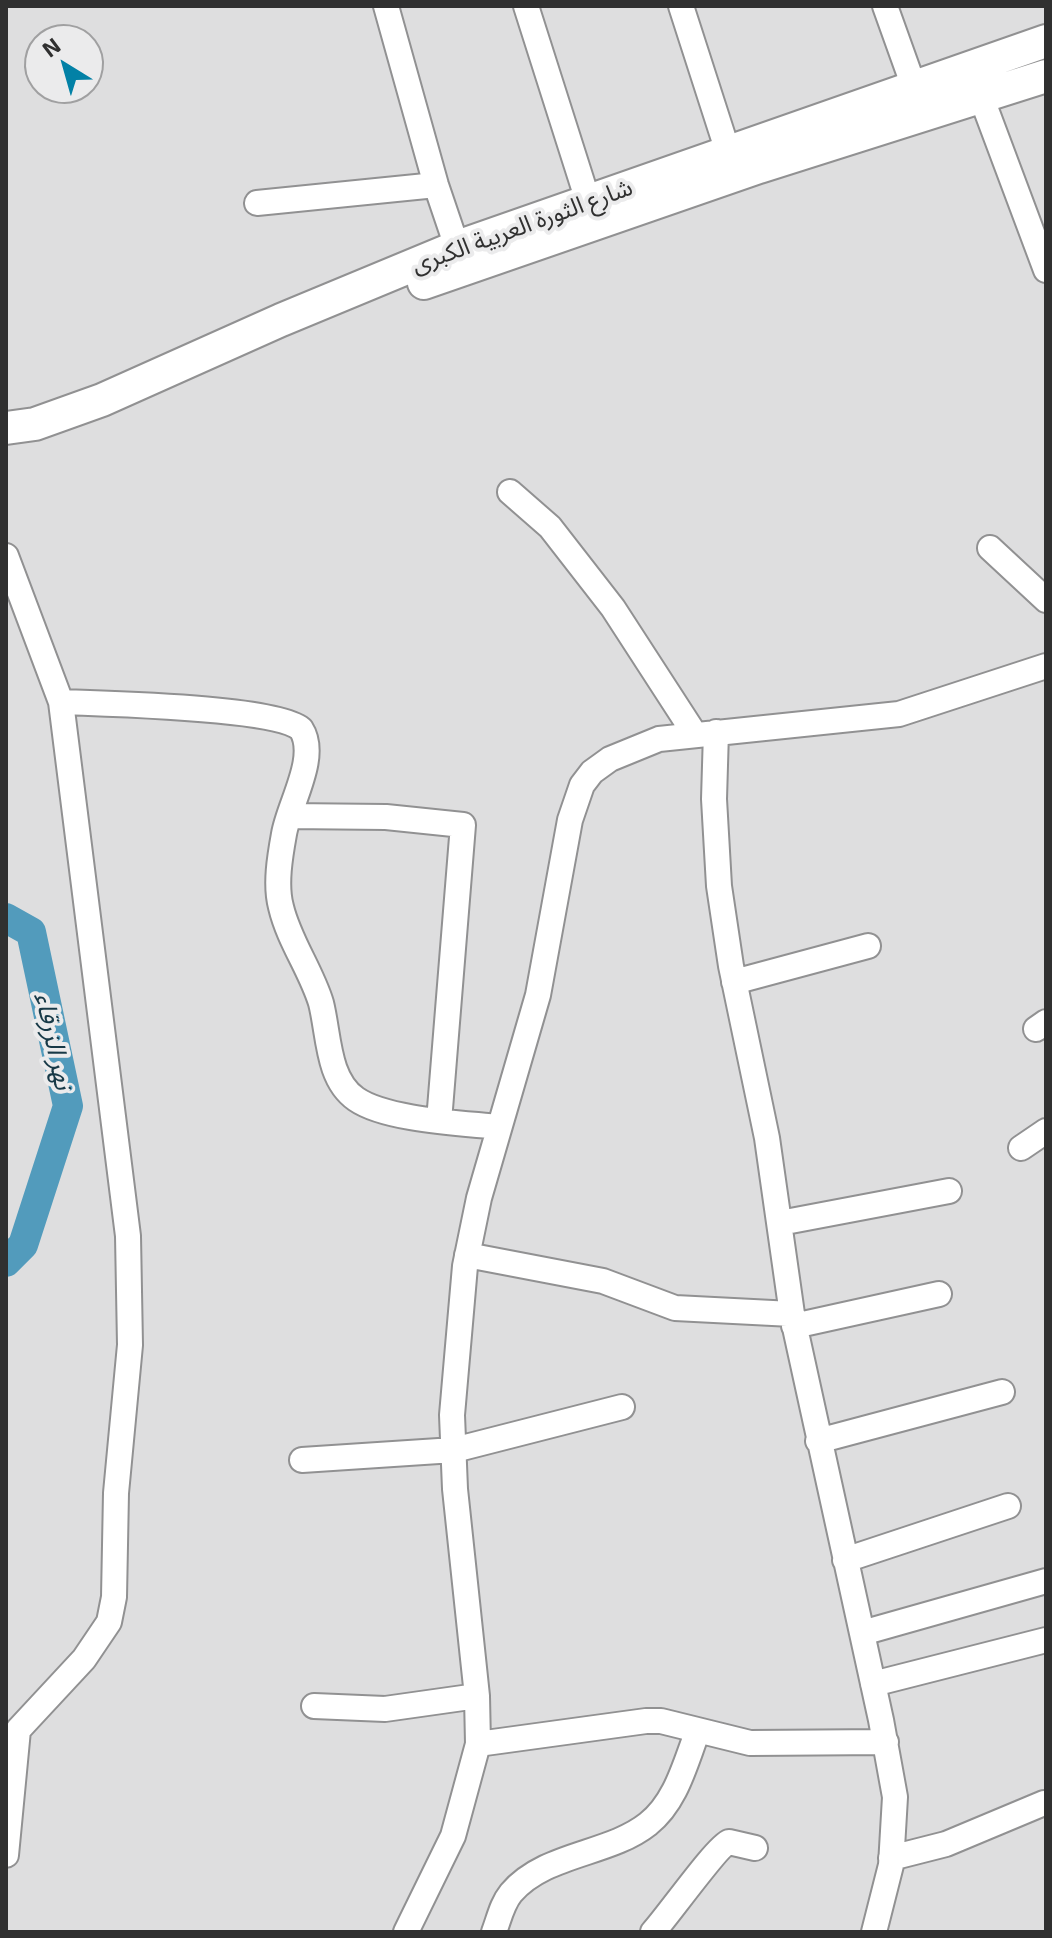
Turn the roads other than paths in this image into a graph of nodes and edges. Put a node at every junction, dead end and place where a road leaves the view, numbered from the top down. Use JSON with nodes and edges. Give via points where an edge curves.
{"nodes":[{"id":1,"x":386,"y":6,"type":"edge"},
{"id":2,"x":526,"y":6,"type":"edge"},
{"id":3,"x":681,"y":6,"type":"edge"},
{"id":4,"x":885,"y":6,"type":"edge"},
{"id":5,"x":1046,"y":41,"type":"edge"},
{"id":6,"x":1046,"y":76,"type":"edge"},
{"id":7,"x":914,"y":87,"type":"junction"},
{"id":8,"x":982,"y":99,"type":"junction"},
{"id":9,"x":728,"y":152,"type":"junction"},
{"id":10,"x":436,"y":185,"type":"junction"},
{"id":11,"x":588,"y":201,"type":"junction"},
{"id":12,"x":257,"y":203,"type":"dead end"},
{"id":13,"x":457,"y":247,"type":"junction"},
{"id":14,"x":1046,"y":270,"type":"edge"},
{"id":15,"x":6,"y":428,"type":"edge"},
{"id":16,"x":6,"y":450,"type":"edge"},
{"id":17,"x":510,"y":492,"type":"dead end"},
{"id":18,"x":990,"y":548,"type":"dead end"},
{"id":19,"x":6,"y":556,"type":"edge"},
{"id":20,"x":1046,"y":600,"type":"edge"},
{"id":21,"x":1046,"y":666,"type":"edge"},
{"id":22,"x":61,"y":702,"type":"junction"},
{"id":23,"x":705,"y":732,"type":"junction"},
{"id":24,"x":289,"y":816,"type":"junction"},
{"id":25,"x":868,"y":946,"type":"dead end"},
{"id":26,"x":734,"y":982,"type":"junction"},
{"id":27,"x":439,"y":1121,"type":"junction"},
{"id":28,"x":499,"y":1127,"type":"junction"},
{"id":29,"x":1046,"y":1131,"type":"edge"},
{"id":30,"x":1021,"y":1148,"type":"dead end"},
{"id":31,"x":949,"y":1191,"type":"dead end"},
{"id":32,"x":780,"y":1223,"type":"junction"},
{"id":33,"x":467,"y":1255,"type":"junction"},
{"id":34,"x":939,"y":1294,"type":"dead end"},
{"id":35,"x":793,"y":1320,"type":"junction"},
{"id":36,"x":1002,"y":1392,"type":"dead end"},
{"id":37,"x":622,"y":1407,"type":"dead end"},
{"id":38,"x":818,"y":1441,"type":"junction"},
{"id":39,"x":454,"y":1450,"type":"junction"},
{"id":40,"x":302,"y":1460,"type":"dead end"},
{"id":41,"x":1008,"y":1506,"type":"dead end"},
{"id":42,"x":845,"y":1560,"type":"junction"},
{"id":43,"x":1046,"y":1581,"type":"edge"},
{"id":44,"x":862,"y":1633,"type":"junction"},
{"id":45,"x":1046,"y":1640,"type":"edge"},
{"id":46,"x":873,"y":1684,"type":"junction"},
{"id":47,"x":477,"y":1696,"type":"junction"},
{"id":48,"x":314,"y":1706,"type":"dead end"},
{"id":49,"x":697,"y":1733,"type":"junction"},
{"id":50,"x":886,"y":1742,"type":"junction"},
{"id":51,"x":478,"y":1744,"type":"junction"},
{"id":52,"x":1044,"y":1803,"type":"dead end"},
{"id":53,"x":755,"y":1848,"type":"dead end"},
{"id":54,"x":6,"y":1855,"type":"edge"},
{"id":55,"x":891,"y":1858,"type":"junction"},
{"id":56,"x":406,"y":1932,"type":"edge"},
{"id":57,"x":494,"y":1932,"type":"edge"},
{"id":58,"x":653,"y":1932,"type":"edge"},
{"id":59,"x":874,"y":1932,"type":"edge"}],
"edges":[{"from":1,"to":10,"type":"street"},
{"from":2,"to":11,"type":"street"},
{"from":3,"to":9,"type":"street"},
{"from":4,"to":7,"type":"street"},
{"from":5,"to":7,"type":"main road","name":"شارع الثورة العربية الكبرى"},
{"from":6,"to":8,"type":"main road","name":"شارع الثورة العربية الكبرى"},
{"from":7,"to":9,"type":"main road","name":"شارع الثورة العربية الكبرى"},
{"from":8,"to":14,"type":"street"},
{"from":8,"to":16,"type":"main road","name":"شارع الثورة العربية الكبرى","via":[[759,167],[493,258],[351,313],[99,424]]},
{"from":9,"to":11,"type":"main road","name":"شارع الثورة العربية الكبرى"},
{"from":10,"to":12,"type":"street"},
{"from":10,"to":13,"type":"street"},
{"from":11,"to":13,"type":"main road","name":"شارع الثورة العربية الكبرى"},
{"from":13,"to":15,"type":"main road","name":"شارع الثورة العربية الكبرى","via":[[102,400],[35,424]]},
{"from":17,"to":23,"type":"street","via":[[544,520]]},
{"from":18,"to":20,"type":"street"},
{"from":19,"to":22,"type":"street"},
{"from":21,"to":23,"type":"street","via":[[870,720]]},
{"from":22,"to":24,"type":"street","via":[[186,709],[296,725],[308,749]]},
{"from":22,"to":54,"type":"street","via":[[128,1236],[131,1331],[109,1622],[84,1659],[18,1730]]},
{"from":23,"to":26,"type":"street"},
{"from":23,"to":28,"type":"street","via":[[633,747],[592,772],[582,785],[570,820],[538,995]]},
{"from":24,"to":27,"type":"street","via":[[281,861],[281,907],[313,981],[342,1083],[372,1108]]},
{"from":24,"to":27,"type":"street","via":[[423,819],[464,826]]},
{"from":25,"to":26,"type":"street"},
{"from":26,"to":32,"type":"street"},
{"from":27,"to":28,"type":"street"},
{"from":28,"to":33,"type":"street"},
{"from":29,"to":30,"type":"street"},
{"from":31,"to":32,"type":"street"},
{"from":32,"to":35,"type":"street"},
{"from":33,"to":35,"type":"street","via":[[603,1281],[675,1308]]},
{"from":33,"to":39,"type":"street","via":[[456,1352]]},
{"from":34,"to":35,"type":"street"},
{"from":35,"to":38,"type":"street"},
{"from":36,"to":38,"type":"street"},
{"from":37,"to":39,"type":"street"},
{"from":38,"to":42,"type":"street"},
{"from":39,"to":40,"type":"street"},
{"from":39,"to":47,"type":"street"},
{"from":41,"to":42,"type":"street"},
{"from":42,"to":44,"type":"street"},
{"from":43,"to":44,"type":"street"},
{"from":44,"to":46,"type":"street"},
{"from":45,"to":46,"type":"street"},
{"from":46,"to":50,"type":"street"},
{"from":47,"to":48,"type":"street","via":[[385,1709]]},
{"from":47,"to":51,"type":"street"},
{"from":49,"to":50,"type":"street","via":[[750,1743]]},
{"from":49,"to":51,"type":"street","via":[[646,1721]]},
{"from":49,"to":57,"type":"street","via":[[672,1796],[647,1825],[525,1880],[505,1903]]},
{"from":50,"to":55,"type":"street","via":[[895,1797]]},
{"from":51,"to":56,"type":"street","via":[[453,1836]]},
{"from":52,"to":55,"type":"street","via":[[946,1844]]},
{"from":53,"to":58,"type":"street","via":[[729,1842],[718,1847]]},
{"from":55,"to":59,"type":"street"}]}
